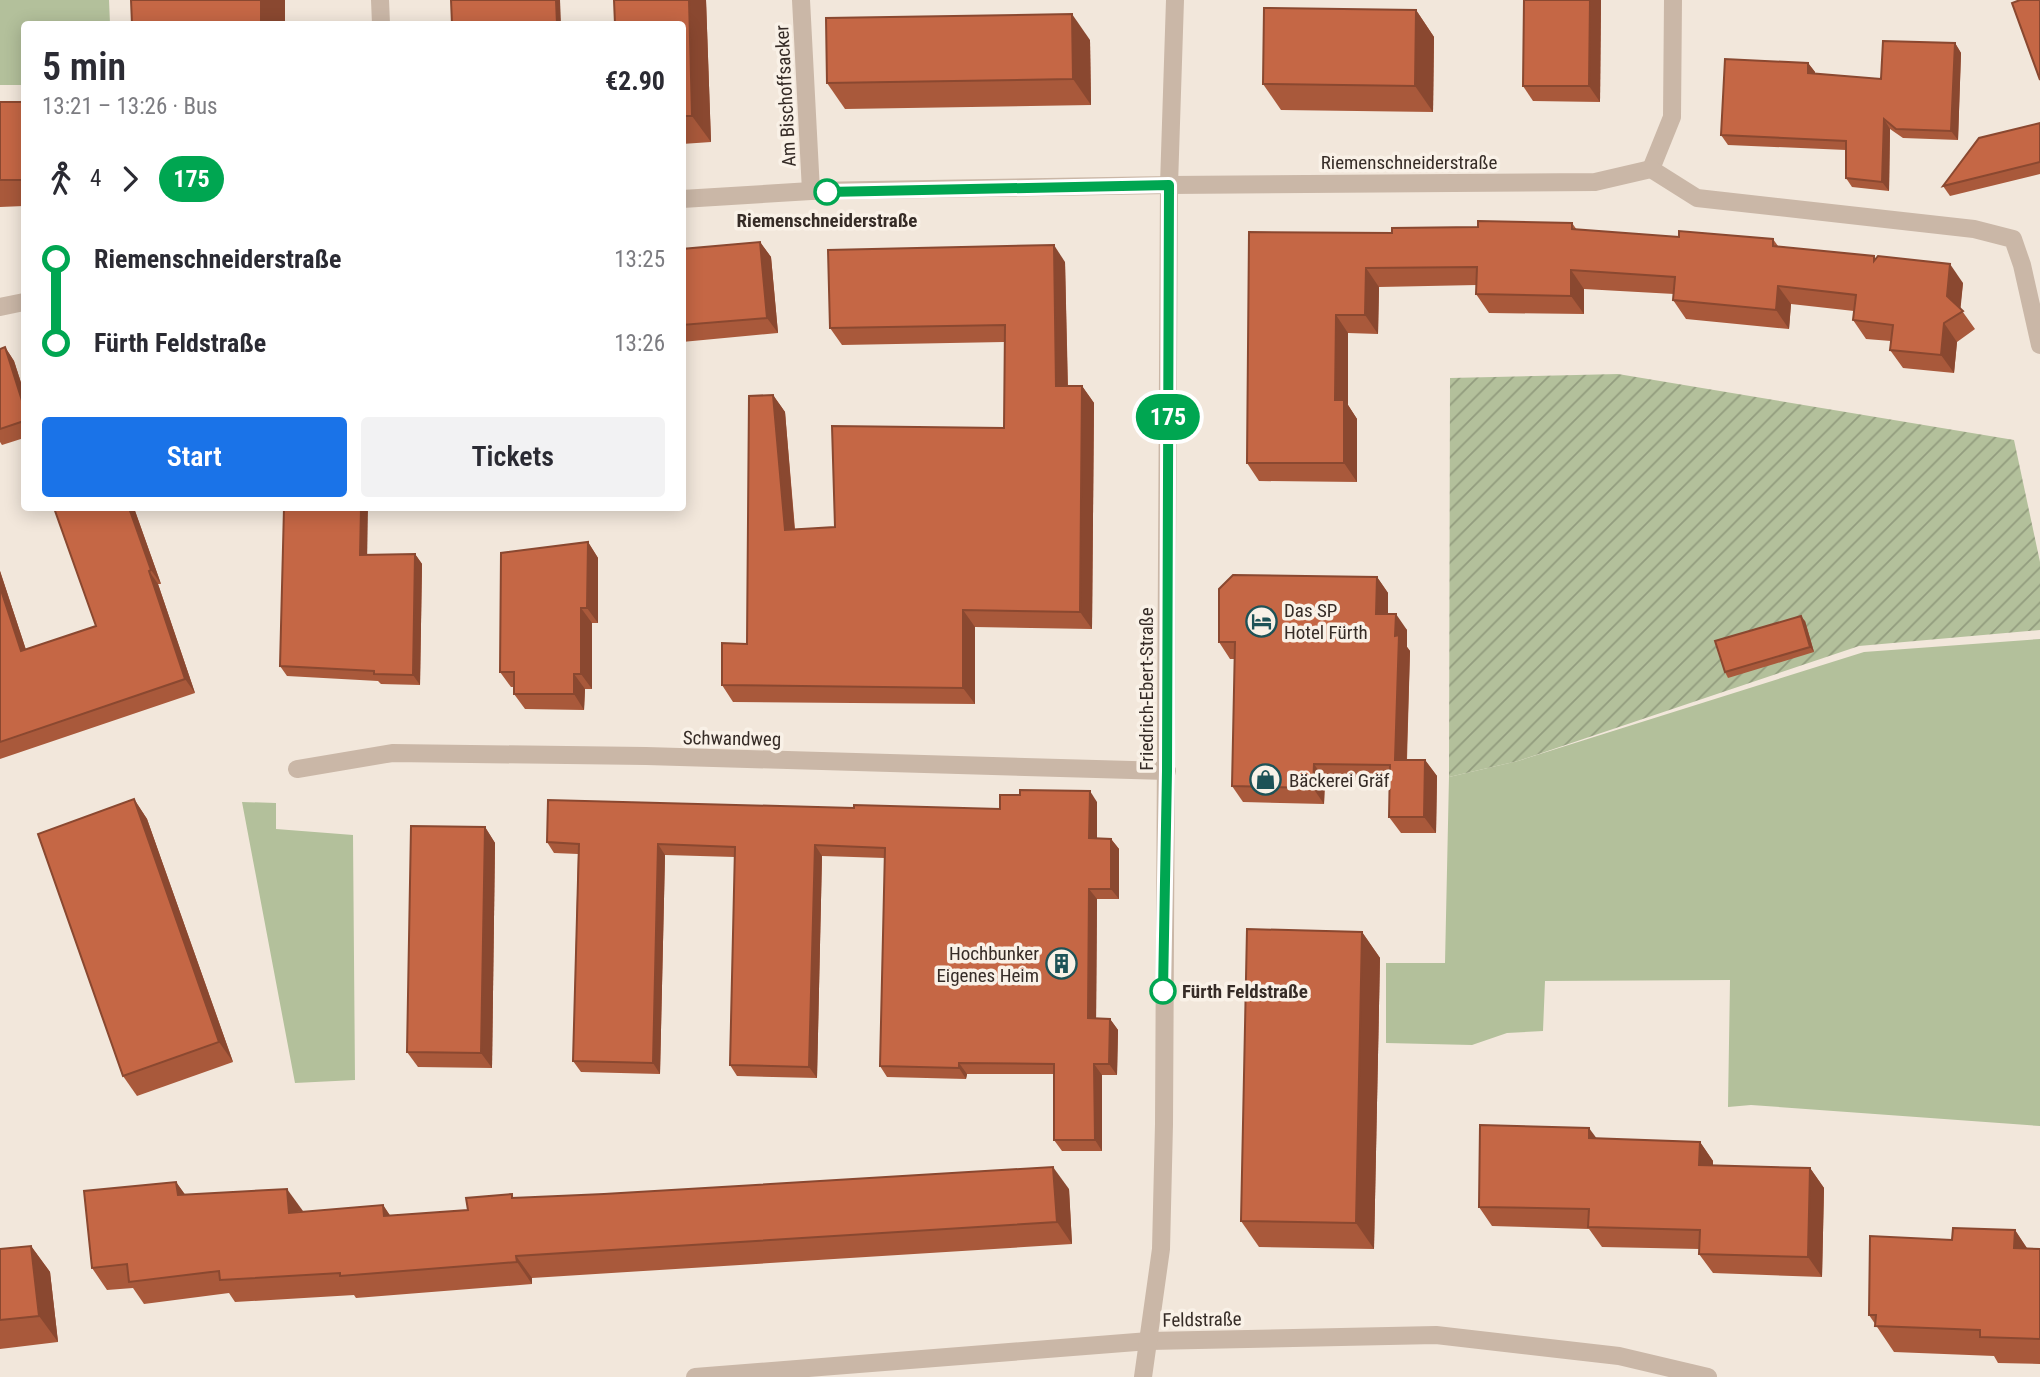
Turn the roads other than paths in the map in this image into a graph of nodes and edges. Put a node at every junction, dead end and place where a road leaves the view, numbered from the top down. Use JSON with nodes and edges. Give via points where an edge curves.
{"nodes":[{"id":1,"x":380,"y":0,"type":"edge"},
{"id":2,"x":801,"y":0,"type":"edge"},
{"id":3,"x":1175,"y":0,"type":"edge"},
{"id":4,"x":1673,"y":0,"type":"edge"},
{"id":5,"x":381,"y":21,"type":"edge"},
{"id":6,"x":1651,"y":169,"type":"junction"},
{"id":7,"x":1169,"y":185,"type":"junction"},
{"id":8,"x":811,"y":191,"type":"junction"},
{"id":9,"x":686,"y":199,"type":"edge"},
{"id":10,"x":21,"y":303,"type":"edge"},
{"id":11,"x":0,"y":307,"type":"edge"},
{"id":12,"x":2040,"y":345,"type":"edge"},
{"id":13,"x":297,"y":769,"type":"dead end"},
{"id":14,"x":1167,"y":771,"type":"junction"},
{"id":15,"x":1149,"y":1341,"type":"junction"},
{"id":16,"x":695,"y":1377,"type":"edge"},
{"id":17,"x":1143,"y":1377,"type":"edge"},
{"id":18,"x":1708,"y":1377,"type":"edge"}],
"edges":[{"from":1,"to":5,"type":"street"},
{"from":2,"to":8,"type":"street","name":"Am Bischoffsacker"},
{"from":3,"to":7,"type":"street","name":"Friedrich-Ebert-Straße"},
{"from":4,"to":6,"type":"street","via":[[1672,117]]},
{"from":6,"to":7,"type":"street","name":"Riemenschneiderstraße","via":[[1595,183]]},
{"from":6,"to":12,"type":"street","via":[[1697,198],[1974,229],[2013,239]]},
{"from":7,"to":8,"type":"street","name":"Riemenschneiderstraße"},
{"from":7,"to":14,"type":"street","name":"Friedrich-Ebert-Straße"},
{"from":8,"to":9,"type":"street","name":"Riemenschneiderstraße"},
{"from":10,"to":11,"type":"street"},
{"from":13,"to":14,"type":"street","name":"Schwandweg","via":[[392,753]]},
{"from":14,"to":15,"type":"street","name":"Friedrich-Ebert-Straße","via":[[1161,1249]]},
{"from":15,"to":16,"type":"street","name":"Feldstraße"},
{"from":15,"to":17,"type":"street","name":"Friedrich-Ebert-Straße"},
{"from":15,"to":18,"type":"street","name":"Feldstraße","via":[[1436,1335],[1619,1356]]}]}
